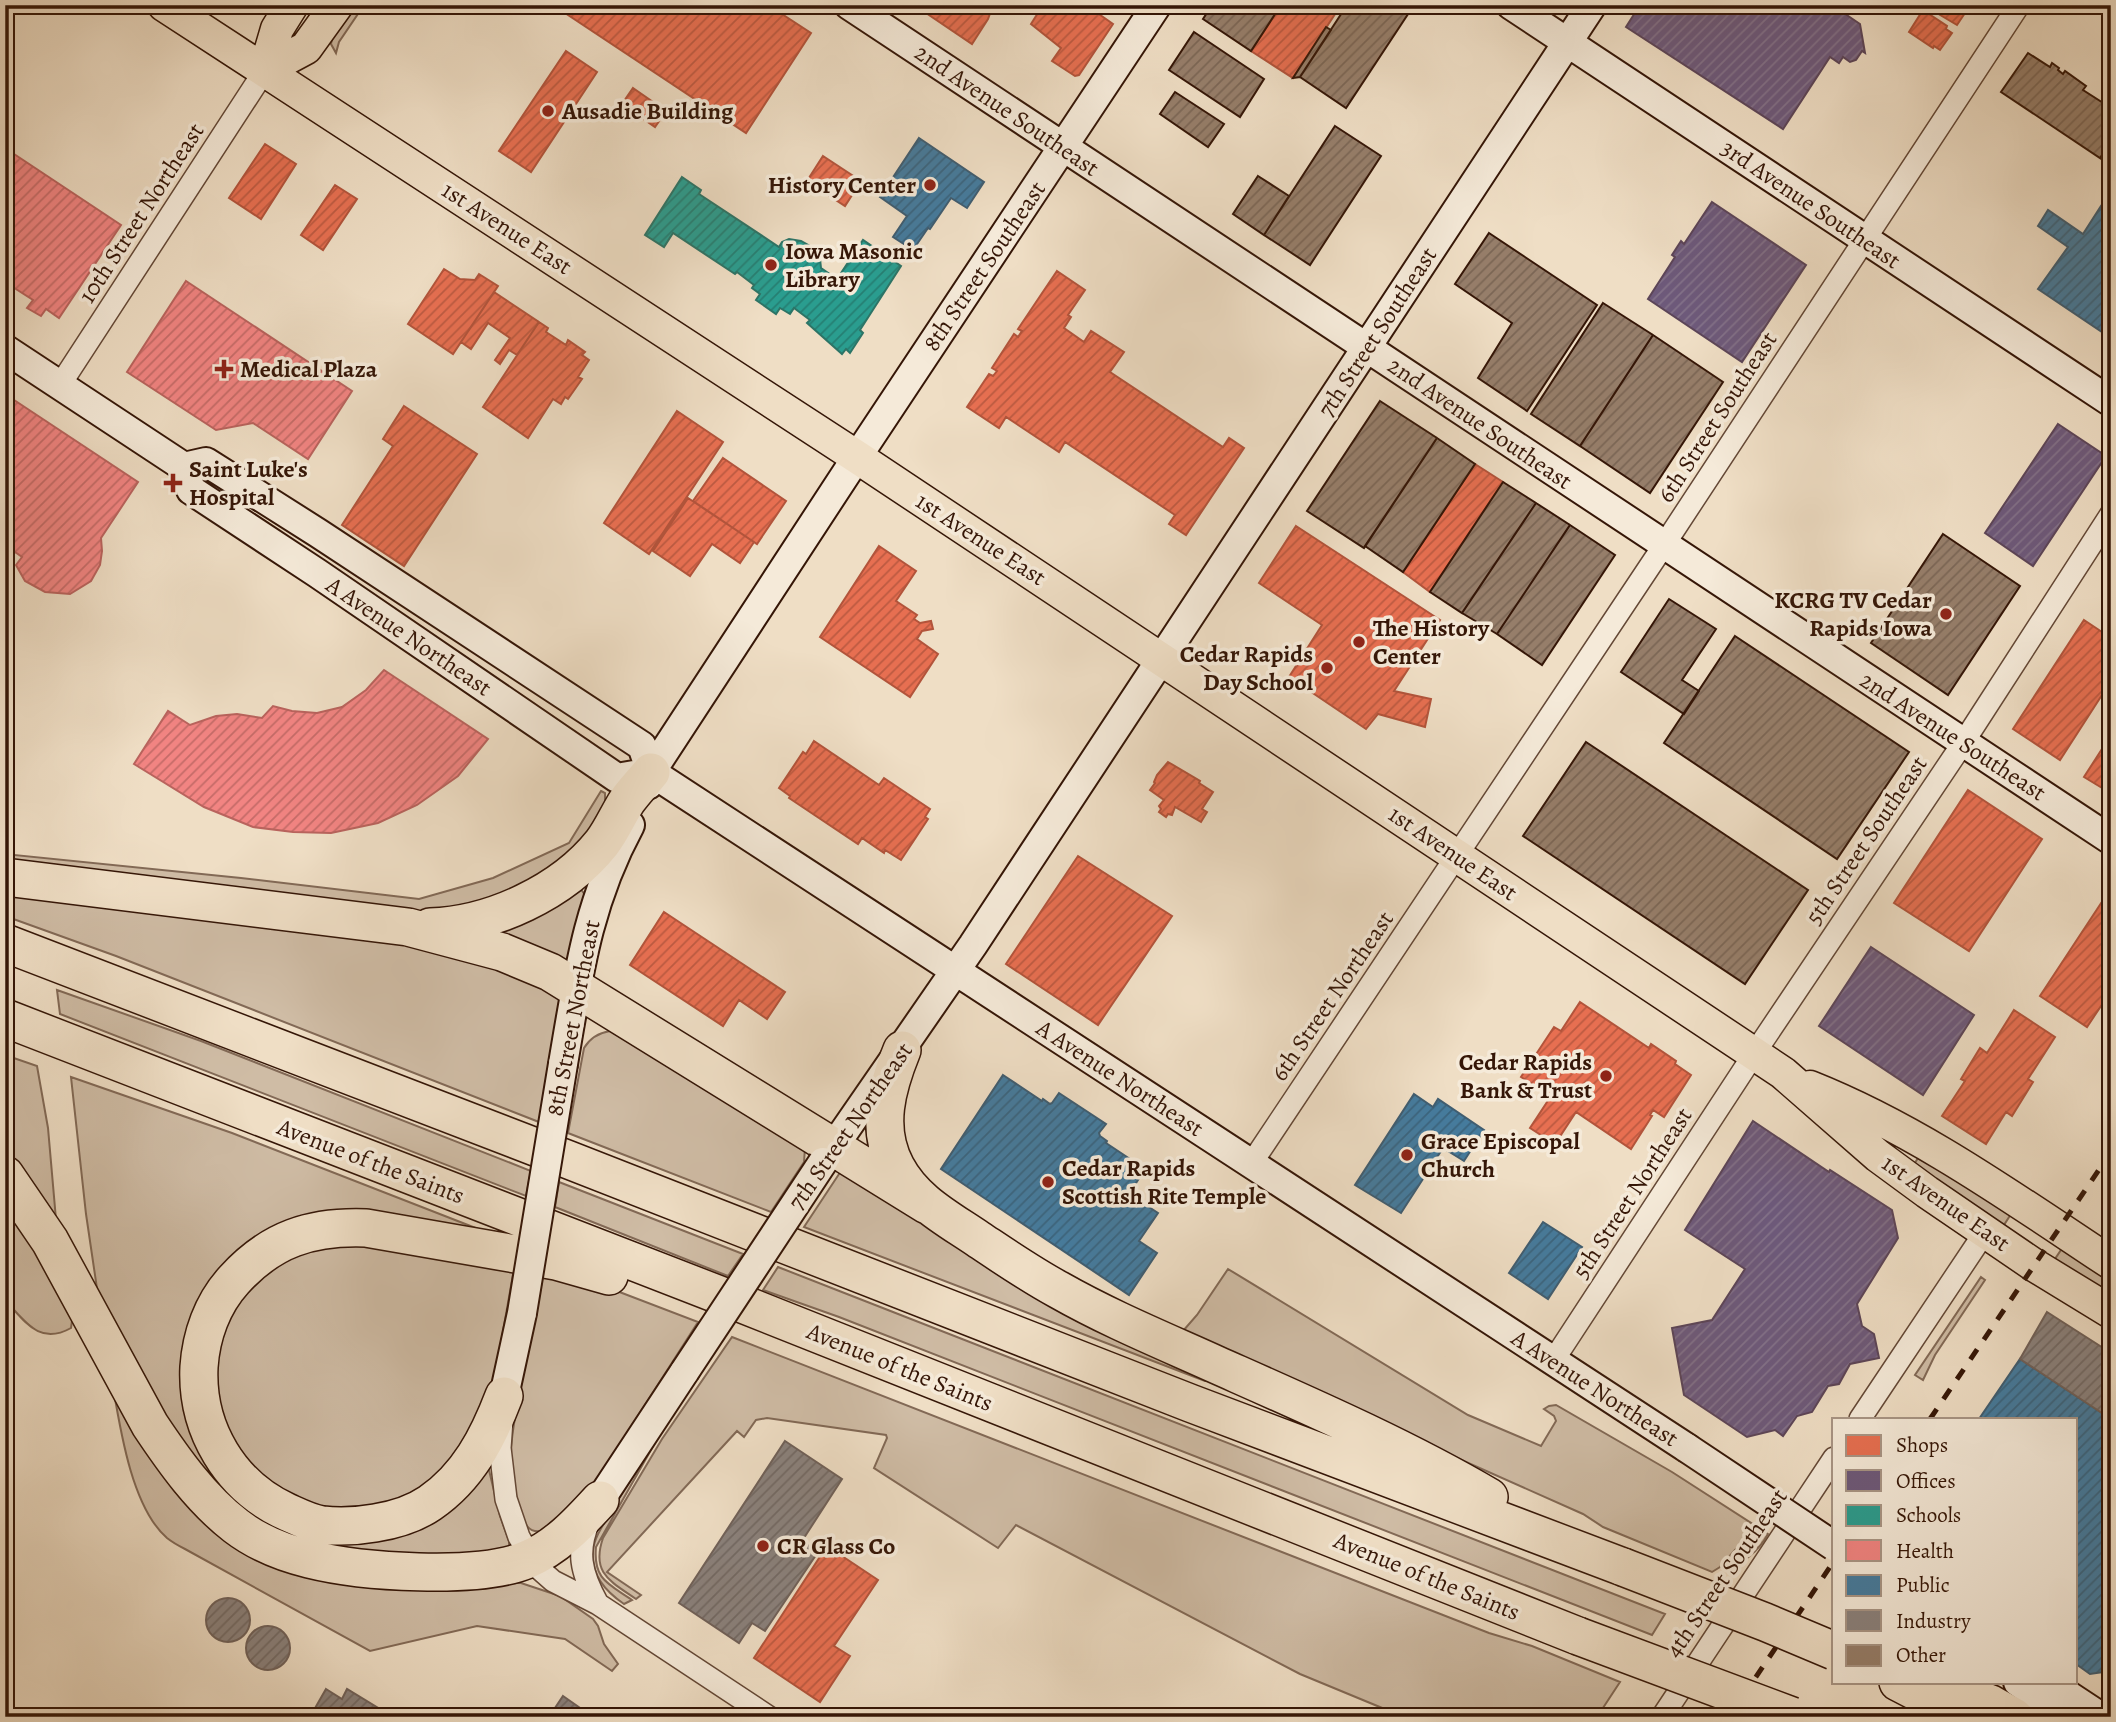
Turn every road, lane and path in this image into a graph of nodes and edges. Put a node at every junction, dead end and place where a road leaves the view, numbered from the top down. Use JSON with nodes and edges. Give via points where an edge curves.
{"nodes":[{"id":1,"x":164,"y":5,"type":"edge"},
{"id":2,"x":292,"y":5,"type":"edge"},
{"id":3,"x":337,"y":5,"type":"edge"},
{"id":4,"x":849,"y":5,"type":"edge"},
{"id":5,"x":1157,"y":5,"type":"edge"},
{"id":6,"x":1511,"y":5,"type":"edge"},
{"id":7,"x":1592,"y":5,"type":"edge"},
{"id":8,"x":2019,"y":5,"type":"edge"},
{"id":9,"x":1567,"y":42,"type":"junction"},
{"id":10,"x":265,"y":70,"type":"junction"},
{"id":11,"x":1063,"y":147,"type":"junction"},
{"id":12,"x":1865,"y":239,"type":"junction"},
{"id":13,"x":1367,"y":347,"type":"junction"},
{"id":14,"x":5,"y":349,"type":"edge"},
{"id":15,"x":60,"y":385,"type":"junction"},
{"id":16,"x":2111,"y":402,"type":"edge"},
{"id":17,"x":857,"y":457,"type":"junction"},
{"id":18,"x":184,"y":467,"type":"junction"},
{"id":19,"x":2111,"y":514,"type":"edge"},
{"id":20,"x":1664,"y":545,"type":"junction"},
{"id":21,"x":1161,"y":658,"type":"junction"},
{"id":22,"x":1963,"y":743,"type":"junction"},
{"id":23,"x":651,"y":772,"type":"junction"},
{"id":24,"x":2111,"y":840,"type":"edge"},
{"id":25,"x":1457,"y":856,"type":"junction"},
{"id":26,"x":5,"y":877,"type":"edge"},
{"id":27,"x":408,"y":927,"type":"junction"},
{"id":28,"x":5,"y":943,"type":"edge"},
{"id":29,"x":956,"y":971,"type":"junction"},
{"id":30,"x":576,"y":989,"type":"junction"},
{"id":31,"x":5,"y":1018,"type":"edge"},
{"id":32,"x":902,"y":1049,"type":"junction"},
{"id":33,"x":1754,"y":1054,"type":"junction"},
{"id":34,"x":1793,"y":1079,"type":"junction"},
{"id":35,"x":828,"y":1154,"type":"junction"},
{"id":36,"x":1251,"y":1164,"type":"junction"},
{"id":37,"x":5,"y":1175,"type":"edge"},
{"id":38,"x":927,"y":1205,"type":"junction"},
{"id":39,"x":1985,"y":1232,"type":"junction"},
{"id":40,"x":2111,"y":1263,"type":"edge"},
{"id":41,"x":2111,"y":1312,"type":"edge"},
{"id":42,"x":852,"y":1348,"type":"junction"},
{"id":43,"x":1553,"y":1361,"type":"junction"},
{"id":44,"x":505,"y":1396,"type":"junction"},
{"id":45,"x":1861,"y":1418,"type":"edge"},
{"id":46,"x":1832,"y":1461,"type":"edge"},
{"id":47,"x":600,"y":1500,"type":"junction"},
{"id":48,"x":1832,"y":1545,"type":"edge"},
{"id":49,"x":530,"y":1558,"type":"junction"},
{"id":50,"x":1606,"y":1561,"type":"junction"},
{"id":51,"x":598,"y":1604,"type":"junction"},
{"id":52,"x":1832,"y":1650,"type":"edge"},
{"id":53,"x":1902,"y":1684,"type":"edge"},
{"id":54,"x":1939,"y":1684,"type":"edge"},
{"id":55,"x":2021,"y":1684,"type":"edge"},
{"id":56,"x":2051,"y":1684,"type":"edge"},
{"id":57,"x":769,"y":1717,"type":"edge"},
{"id":58,"x":1662,"y":1717,"type":"edge"},
{"id":59,"x":1793,"y":1717,"type":"edge"},
{"id":60,"x":1965,"y":1717,"type":"edge"},
{"id":61,"x":2014,"y":1717,"type":"edge"},
{"id":62,"x":2066,"y":1717,"type":"edge"},
{"id":63,"x":2101,"y":1717,"type":"edge"}],
"edges":[{"from":1,"to":10,"type":"main road","name":"1st Avenue East"},
{"from":2,"to":10,"type":"main road","via":[[277,29]]},
{"from":3,"to":10,"type":"main road","via":[[306,48]]},
{"from":4,"to":11,"type":"main road","name":"2nd Avenue Southeast"},
{"from":5,"to":11,"type":"main road","name":"8th Street Southeast"},
{"from":6,"to":9,"type":"main road","name":"3rd Avenue Southeast"},
{"from":7,"to":9,"type":"main road","name":"7th Street Southeast"},
{"from":8,"to":12,"type":"street","name":"6th Street Southeast"},
{"from":9,"to":12,"type":"main road","name":"3rd Avenue Southeast"},
{"from":9,"to":13,"type":"main road","name":"7th Street Southeast"},
{"from":10,"to":15,"type":"street","name":"10th Street Northeast"},
{"from":10,"to":17,"type":"main road","name":"1st Avenue East"},
{"from":11,"to":13,"type":"main road","name":"2nd Avenue Southeast"},
{"from":11,"to":17,"type":"main road","name":"8th Street Southeast"},
{"from":12,"to":16,"type":"main road","name":"3rd Avenue Southeast"},
{"from":12,"to":20,"type":"street","name":"6th Street Southeast"},
{"from":13,"to":20,"type":"main road","name":"2nd Avenue Southeast"},
{"from":13,"to":21,"type":"main road","name":"7th Street Southeast"},
{"from":14,"to":15,"type":"main road","name":"A Avenue Northeast"},
{"from":15,"to":18,"type":"main road","name":"A Avenue Northeast"},
{"from":17,"to":21,"type":"main road","name":"1st Avenue East"},
{"from":17,"to":23,"type":"main road","name":"8th Street Northeast"},
{"from":18,"to":23,"type":"main road","name":"A Avenue Northeast","via":[[206,462],[318,533],[642,746]]},
{"from":18,"to":23,"type":"main road","name":"A Avenue Northeast","via":[[191,490],[617,778]]},
{"from":19,"to":22,"type":"street","name":"5th Street Southeast"},
{"from":20,"to":22,"type":"main road","name":"2nd Avenue Southeast"},
{"from":20,"to":25,"type":"street","name":"6th Street Southeast"},
{"from":21,"to":25,"type":"main road","name":"1st Avenue East"},
{"from":21,"to":29,"type":"main road","name":"7th Street Northeast"},
{"from":22,"to":24,"type":"main road","name":"2nd Avenue Southeast"},
{"from":22,"to":33,"type":"street","name":"5th Street Southeast"},
{"from":23,"to":27,"type":"highway","via":[[600,845],[562,880],[518,905],[479,919]]},
{"from":23,"to":29,"type":"main road","name":"A Avenue Northeast"},
{"from":23,"to":30,"type":"main road","name":"8th Street Northeast","via":[[644,798],[600,890]]},
{"from":25,"to":33,"type":"main road","name":"1st Avenue East"},
{"from":25,"to":36,"type":"street","name":"6th Street Northeast"},
{"from":26,"to":27,"type":"highway"},
{"from":27,"to":30,"type":"highway","via":[[526,961]]},
{"from":28,"to":50,"type":"highway"},
{"from":29,"to":32,"type":"main road","name":"7th Street Northeast"},
{"from":29,"to":36,"type":"main road","name":"A Avenue Northeast"},
{"from":30,"to":35,"type":"highway"},
{"from":30,"to":44,"type":"main road","name":"8th Street Northeast","bridge":true},
{"from":31,"to":42,"type":"highway","name":"Avenue of the Saints"},
{"from":32,"to":35,"type":"main road","name":"7th Street Northeast"},
{"from":32,"to":38,"type":"highway","via":[[885,1108],[886,1135],[894,1164]]},
{"from":33,"to":34,"type":"main road","name":"1st Avenue East"},
{"from":33,"to":43,"type":"street","name":"5th Street Northeast"},
{"from":34,"to":39,"type":"main road","name":"1st Avenue East","via":[[1878,1156]]},
{"from":34,"to":40,"type":"main road","name":"1st Avenue East","via":[[1873,1114],[1972,1171]]},
{"from":35,"to":38,"type":"highway"},
{"from":35,"to":47,"type":"main road","name":"7th Street Northeast","bridge":true},
{"from":36,"to":43,"type":"main road","name":"A Avenue Northeast"},
{"from":37,"to":49,"type":"highway","via":[[50,1241],[166,1450],[203,1496],[237,1528],[278,1550],[348,1566],[484,1570]]},
{"from":38,"to":50,"type":"highway","via":[[1018,1266],[1101,1312],[1414,1456]]},
{"from":39,"to":41,"type":"main road","name":"1st Avenue East"},
{"from":39,"to":45,"type":"street"},
{"from":42,"to":44,"type":"highway","via":[[556,1261],[341,1227],[316,1230],[275,1245],[243,1270],[214,1309],[200,1358],[201,1405],[225,1461],[261,1497],[320,1524],[384,1522],[428,1504],[478,1453]]},
{"from":42,"to":59,"type":"highway","name":"Avenue of the Saints","bridge":true},
{"from":43,"to":48,"type":"main road","name":"A Avenue Northeast","bridge":true},
{"from":44,"to":49,"type":"street","name":"8th Street Northeast","via":[[502,1476],[513,1523]]},
{"from":46,"to":58,"type":"street","name":"4th Street Southeast"},
{"from":47,"to":49,"type":"highway","via":[[558,1540]]},
{"from":47,"to":51,"type":"street","name":"7th Street Northeast","via":[[580,1553]]},
{"from":49,"to":51,"type":"street","name":"8th Street Northeast","via":[[553,1581]]},
{"from":50,"to":52,"type":"highway","bridge":true},
{"from":51,"to":57,"type":"street","name":"8th Street Northeast"},
{"from":53,"to":60,"type":"highway"},
{"from":54,"to":61,"type":"highway"},
{"from":55,"to":62,"type":"main road"},
{"from":56,"to":63,"type":"main road"}]}
